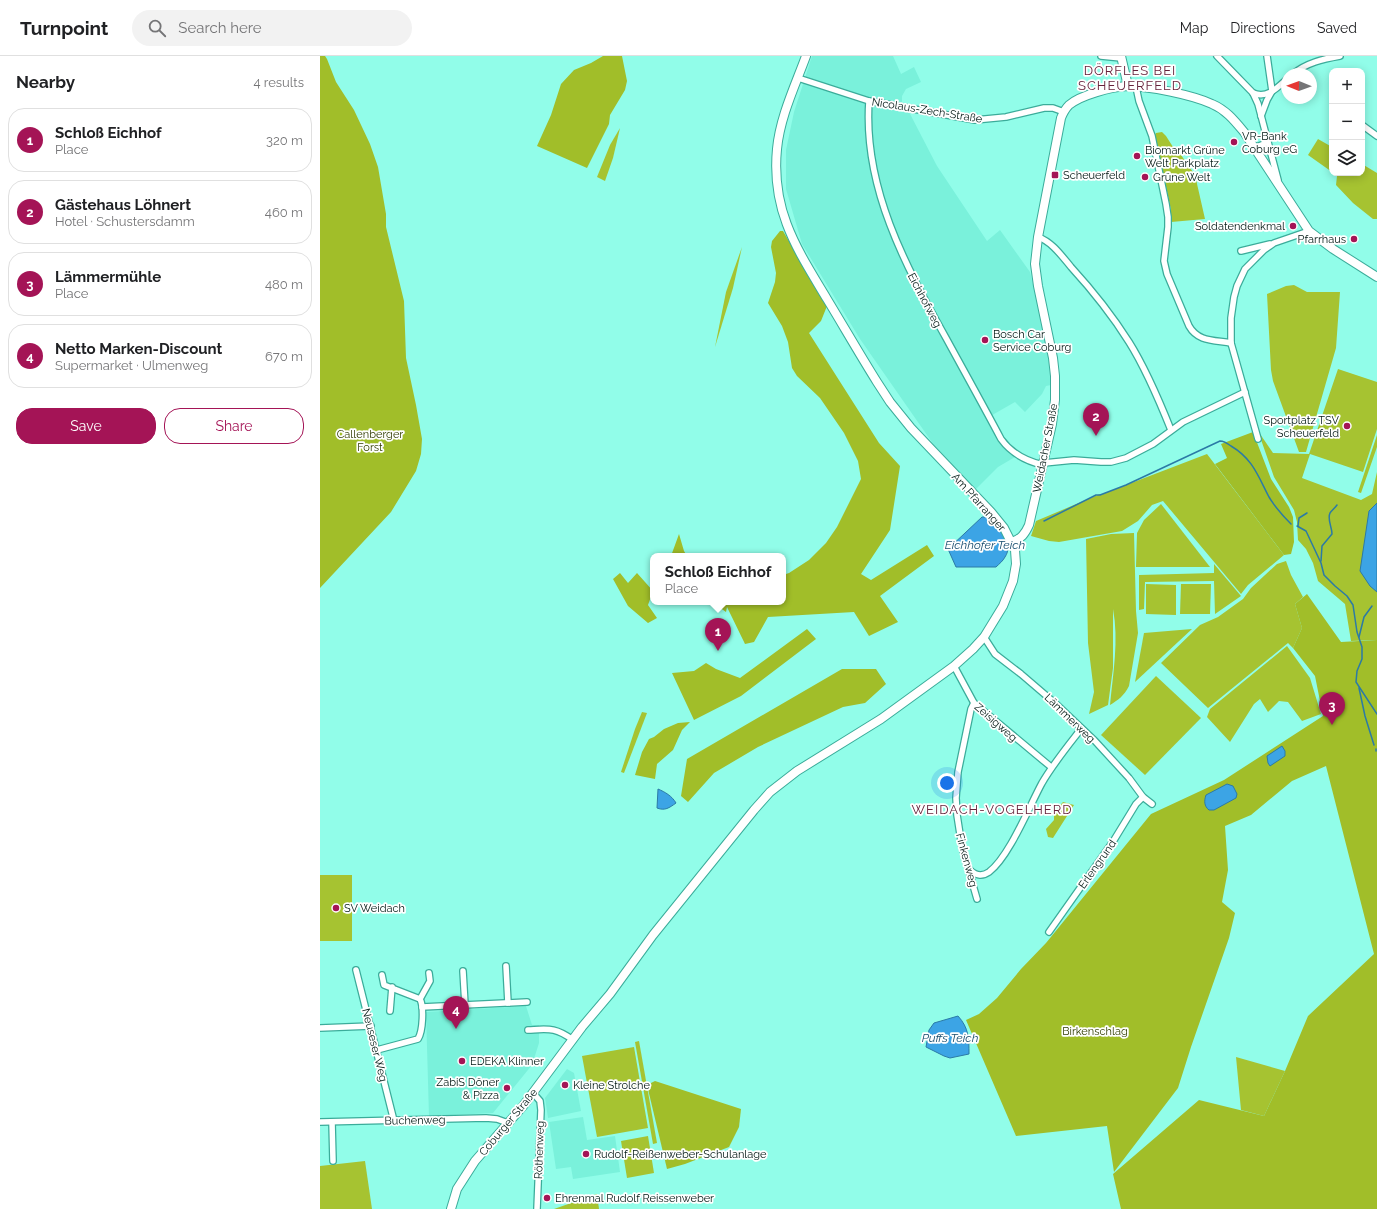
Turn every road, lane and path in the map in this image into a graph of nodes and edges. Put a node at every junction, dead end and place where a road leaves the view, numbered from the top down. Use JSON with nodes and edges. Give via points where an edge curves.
{"nodes":[{"id":1,"x":806,"y":56,"type":"edge"},
{"id":2,"x":1101,"y":56,"type":"edge"},
{"id":3,"x":1217,"y":56,"type":"edge"},
{"id":4,"x":1267,"y":56,"type":"edge"},
{"id":5,"x":1340,"y":56,"type":"edge"},
{"id":6,"x":1121,"y":57,"type":"edge"},
{"id":7,"x":1300,"y":68,"type":"edge"},
{"id":8,"x":798,"y":78,"type":"junction"},
{"id":9,"x":1281,"y":84,"type":"edge"},
{"id":10,"x":1132,"y":87,"type":"junction"},
{"id":11,"x":1272,"y":91,"type":"junction"},
{"id":12,"x":1253,"y":93,"type":"junction"},
{"id":13,"x":869,"y":101,"type":"junction"},
{"id":14,"x":1064,"y":112,"type":"junction"},
{"id":15,"x":1261,"y":116,"type":"junction"},
{"id":16,"x":1365,"y":127,"type":"edge"},
{"id":17,"x":1265,"y":134,"type":"junction"},
{"id":18,"x":1377,"y":135,"type":"edge"},
{"id":19,"x":1254,"y":148,"type":"junction"},
{"id":20,"x":1280,"y":188,"type":"junction"},
{"id":21,"x":1309,"y":230,"type":"junction"},
{"id":22,"x":1038,"y":237,"type":"junction"},
{"id":23,"x":1274,"y":243,"type":"junction"},
{"id":24,"x":1241,"y":251,"type":"dead end"},
{"id":25,"x":1377,"y":277,"type":"edge"},
{"id":26,"x":1231,"y":343,"type":"junction"},
{"id":27,"x":1245,"y":392,"type":"junction"},
{"id":28,"x":1171,"y":430,"type":"junction"},
{"id":29,"x":1258,"y":439,"type":"dead end"},
{"id":30,"x":1043,"y":464,"type":"junction"},
{"id":31,"x":1012,"y":542,"type":"junction"},
{"id":32,"x":984,"y":637,"type":"junction"},
{"id":33,"x":954,"y":666,"type":"junction"},
{"id":34,"x":974,"y":703,"type":"junction"},
{"id":35,"x":1081,"y":729,"type":"junction"},
{"id":36,"x":1051,"y":767,"type":"junction"},
{"id":37,"x":1143,"y":796,"type":"junction"},
{"id":38,"x":1152,"y":804,"type":"dead end"},
{"id":39,"x":969,"y":870,"type":"junction"},
{"id":40,"x":977,"y":899,"type":"dead end"},
{"id":41,"x":1049,"y":932,"type":"dead end"},
{"id":42,"x":506,"y":966,"type":"dead end"},
{"id":43,"x":356,"y":970,"type":"dead end"},
{"id":44,"x":463,"y":970,"type":"dead end"},
{"id":45,"x":430,"y":973,"type":"dead end"},
{"id":46,"x":382,"y":975,"type":"dead end"},
{"id":47,"x":392,"y":987,"type":"junction"},
{"id":48,"x":420,"y":999,"type":"junction"},
{"id":49,"x":527,"y":1002,"type":"dead end"},
{"id":50,"x":508,"y":1003,"type":"junction"},
{"id":51,"x":465,"y":1005,"type":"junction"},
{"id":52,"x":422,"y":1006,"type":"junction"},
{"id":53,"x":390,"y":1011,"type":"dead end"},
{"id":54,"x":371,"y":1026,"type":"junction"},
{"id":55,"x":320,"y":1028,"type":"edge"},
{"id":56,"x":528,"y":1030,"type":"dead end"},
{"id":57,"x":572,"y":1040,"type":"junction"},
{"id":58,"x":377,"y":1050,"type":"junction"},
{"id":59,"x":533,"y":1093,"type":"junction"},
{"id":60,"x":394,"y":1121,"type":"junction"},
{"id":61,"x":320,"y":1122,"type":"edge"},
{"id":62,"x":332,"y":1122,"type":"junction"},
{"id":63,"x":508,"y":1123,"type":"junction"},
{"id":64,"x":333,"y":1162,"type":"dead end"},
{"id":65,"x":450,"y":1209,"type":"edge"},
{"id":66,"x":537,"y":1209,"type":"edge"}],
"edges":[{"from":1,"to":8,"type":"main road","name":"Am Pfarranger"},
{"from":2,"to":6,"type":"street"},
{"from":3,"to":12,"type":"street"},
{"from":4,"to":11,"type":"street"},
{"from":5,"to":7,"type":"street"},
{"from":6,"to":10,"type":"main road"},
{"from":8,"to":13,"type":"street","name":"Nicolaus-Zech-Straße"},
{"from":8,"to":31,"type":"main road","name":"Am Pfarranger","via":[[779,135],[776,164],[779,197],[789,232],[877,382],[904,420],[991,512]]},
{"from":9,"to":11,"type":"street"},
{"from":10,"to":14,"type":"main road","via":[[1121,87],[1084,97],[1069,105]]},
{"from":10,"to":19,"type":"main road","via":[[1188,96],[1212,104],[1234,119]]},
{"from":10,"to":26,"type":"street","via":[[1152,136],[1167,210],[1164,261],[1167,274],[1194,333],[1205,339]]},
{"from":11,"to":12,"type":"street","via":[[1265,95]]},
{"from":11,"to":15,"type":"street"},
{"from":12,"to":15,"type":"street"},
{"from":13,"to":14,"type":"street","name":"Nicolaus-Zech-Straße","via":[[975,120],[1006,117],[1044,108]]},
{"from":13,"to":30,"type":"street","name":"Eichhofweg","via":[[870,143],[881,196],[892,232],[910,273],[1001,439],[1013,452],[1034,463]]},
{"from":14,"to":22,"type":"main road","name":"Weidacher Straße"},
{"from":15,"to":17,"type":"street"},
{"from":16,"to":18,"type":"street"},
{"from":17,"to":19,"type":"street","via":[[1264,143]]},
{"from":17,"to":20,"type":"street"},
{"from":19,"to":20,"type":"main road"},
{"from":20,"to":21,"type":"main road"},
{"from":21,"to":23,"type":"street"},
{"from":21,"to":25,"type":"main road","via":[[1332,249]]},
{"from":22,"to":28,"type":"street","via":[[1050,243],[1113,317],[1136,354]]},
{"from":22,"to":30,"type":"main road","name":"Weidacher Straße","via":[[1036,273],[1056,384],[1055,407]]},
{"from":23,"to":24,"type":"street"},
{"from":23,"to":26,"type":"street","via":[[1254,259],[1241,277],[1234,297]]},
{"from":26,"to":27,"type":"street"},
{"from":27,"to":28,"type":"street","via":[[1182,422]]},
{"from":27,"to":29,"type":"street"},
{"from":28,"to":30,"type":"street","via":[[1153,444],[1126,458],[1106,462],[1069,460]]},
{"from":30,"to":31,"type":"main road","name":"Weidacher Straße","via":[[1029,525],[1022,537]]},
{"from":31,"to":32,"type":"main road","via":[[1017,560],[1013,581]]},
{"from":32,"to":33,"type":"main road"},
{"from":32,"to":35,"type":"street","name":"Lämmerweg","via":[[995,654]]},
{"from":33,"to":34,"type":"street","name":"Zeisigweg"},
{"from":33,"to":57,"type":"main road","name":"Coburger Straße","via":[[770,792],[692,885]]},
{"from":34,"to":36,"type":"street","name":"Zeisigweg"},
{"from":34,"to":39,"type":"street","name":"Finkenweg","via":[[956,784],[959,831]]},
{"from":35,"to":36,"type":"street"},
{"from":35,"to":37,"type":"street","name":"Lämmerweg"},
{"from":36,"to":39,"type":"street","via":[[1010,844],[994,867],[981,875]]},
{"from":37,"to":38,"type":"street","name":"Lämmerweg"},
{"from":37,"to":41,"type":"street","name":"Erlengrund"},
{"from":39,"to":40,"type":"street","name":"Finkenweg"},
{"from":42,"to":50,"type":"street"},
{"from":43,"to":54,"type":"street","name":"Neuseser Weg"},
{"from":44,"to":51,"type":"street"},
{"from":45,"to":48,"type":"street","via":[[430,981]]},
{"from":46,"to":47,"type":"street","via":[[384,985]]},
{"from":47,"to":48,"type":"street"},
{"from":47,"to":53,"type":"street"},
{"from":48,"to":52,"type":"street"},
{"from":49,"to":50,"type":"street"},
{"from":50,"to":51,"type":"street"},
{"from":51,"to":52,"type":"street"},
{"from":52,"to":58,"type":"street","via":[[422,1026],[418,1039]]},
{"from":54,"to":55,"type":"street"},
{"from":54,"to":58,"type":"street","name":"Neuseser Weg"},
{"from":56,"to":57,"type":"street","via":[[557,1030]]},
{"from":57,"to":59,"type":"main road","name":"Coburger Straße"},
{"from":58,"to":60,"type":"street","name":"Neuseser Weg"},
{"from":59,"to":63,"type":"main road","name":"Coburger Straße"},
{"from":59,"to":66,"type":"street","name":"Röthenweg","via":[[540,1101],[541,1110]]},
{"from":60,"to":62,"type":"street","name":"Buchenweg"},
{"from":60,"to":63,"type":"street","name":"Buchenweg","via":[[497,1118]]},
{"from":61,"to":62,"type":"street","name":"Buchenweg"},
{"from":62,"to":64,"type":"street"},
{"from":63,"to":65,"type":"main road","name":"Coburger Straße","via":[[468,1171],[457,1189]]}]}
